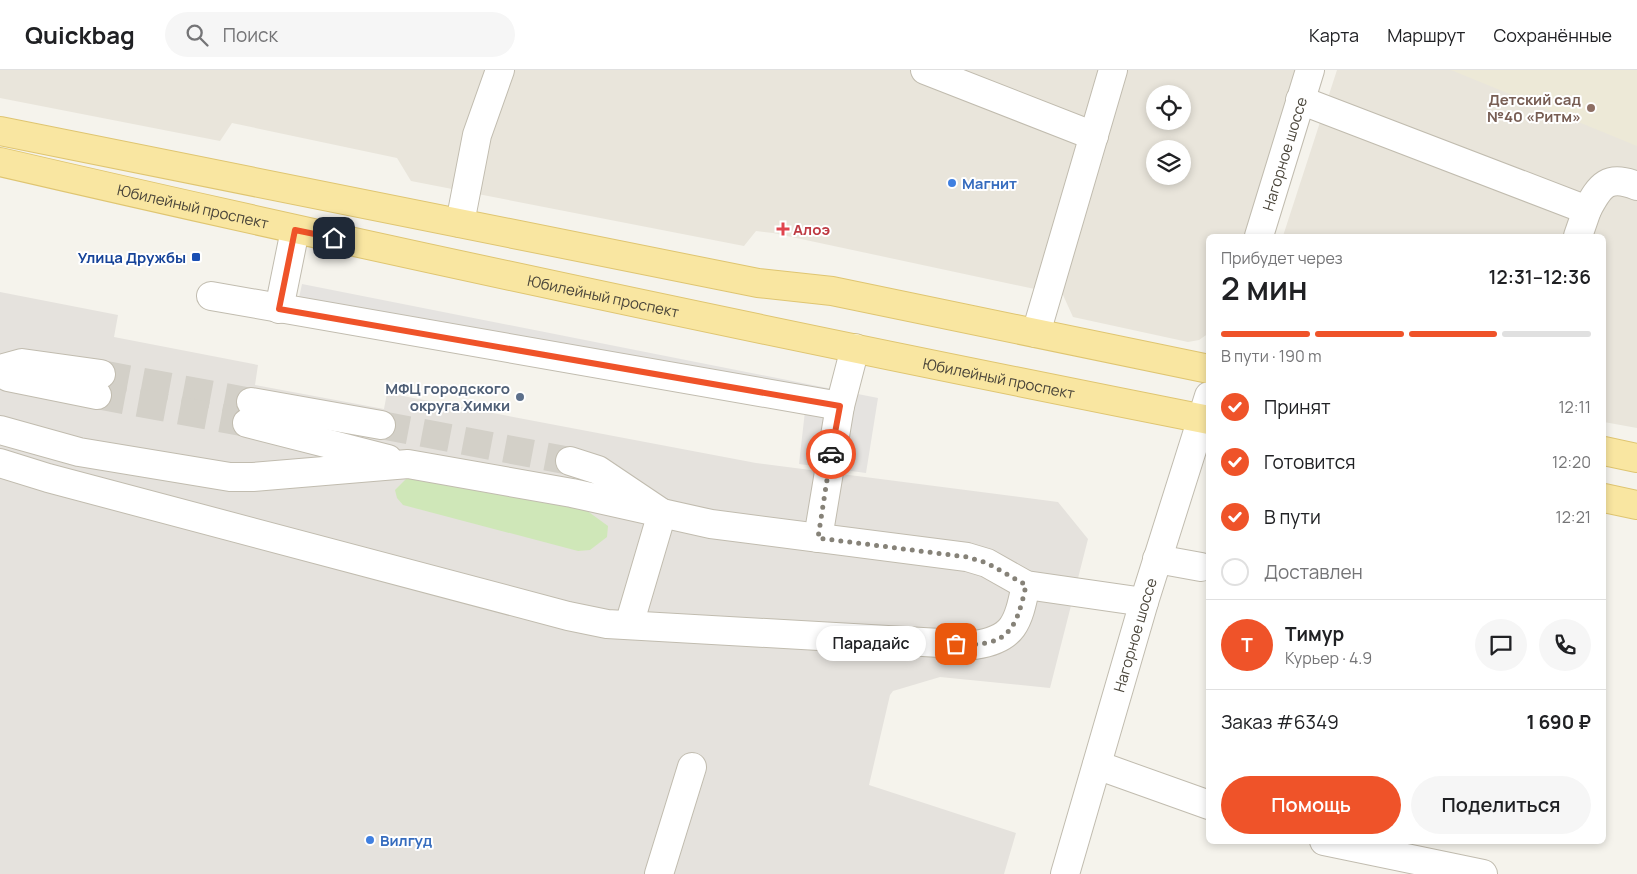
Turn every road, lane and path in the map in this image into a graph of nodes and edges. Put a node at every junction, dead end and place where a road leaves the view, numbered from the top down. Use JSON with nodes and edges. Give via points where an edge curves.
{"nodes":[{"id":1,"x":500,"y":70,"type":"edge"},
{"id":2,"x":925,"y":70,"type":"edge"},
{"id":3,"x":1113,"y":70,"type":"edge"},
{"id":4,"x":1310,"y":70,"type":"edge"},
{"id":5,"x":1300,"y":100,"type":"junction"},
{"id":6,"x":0,"y":131,"type":"edge"},
{"id":7,"x":1094,"y":136,"type":"junction"},
{"id":8,"x":0,"y":162,"type":"edge"},
{"id":9,"x":1637,"y":186,"type":"edge"},
{"id":10,"x":1587,"y":210,"type":"junction"},
{"id":11,"x":460,"y":223,"type":"junction"},
{"id":12,"x":295,"y":230,"type":"junction"},
{"id":13,"x":1260,"y":234,"type":"edge"},
{"id":14,"x":1579,"y":234,"type":"edge"},
{"id":15,"x":211,"y":296,"type":"dead end"},
{"id":16,"x":279,"y":309,"type":"junction"},
{"id":17,"x":1036,"y":333,"type":"junction"},
{"id":18,"x":855,"y":348,"type":"junction"},
{"id":19,"x":1206,"y":368,"type":"edge"},
{"id":20,"x":0,"y":370,"type":"edge"},
{"id":21,"x":0,"y":376,"type":"edge"},
{"id":22,"x":840,"y":406,"type":"junction"},
{"id":23,"x":1206,"y":412,"type":"edge"},
{"id":24,"x":381,"y":425,"type":"tunnel mouth"},
{"id":25,"x":0,"y":430,"type":"edge"},
{"id":26,"x":1606,"y":451,"type":"edge"},
{"id":27,"x":1637,"y":458,"type":"edge"},
{"id":28,"x":570,"y":461,"type":"tunnel mouth"},
{"id":29,"x":0,"y":463,"type":"edge"},
{"id":30,"x":408,"y":464,"type":"junction"},
{"id":31,"x":1606,"y":498,"type":"edge"},
{"id":32,"x":1637,"y":505,"type":"edge"},
{"id":33,"x":662,"y":513,"type":"junction"},
{"id":34,"x":818,"y":538,"type":"junction"},
{"id":35,"x":1157,"y":559,"type":"junction"},
{"id":36,"x":1201,"y":567,"type":"dead end"},
{"id":37,"x":1026,"y":585,"type":"junction"},
{"id":38,"x":1144,"y":602,"type":"junction"},
{"id":39,"x":629,"y":625,"type":"junction"},
{"id":40,"x":1097,"y":765,"type":"junction"},
{"id":41,"x":692,"y":767,"type":"dead end"},
{"id":42,"x":1206,"y":804,"type":"edge"},
{"id":43,"x":1338,"y":844,"type":"edge"},
{"id":44,"x":659,"y":874,"type":"edge"},
{"id":45,"x":1065,"y":874,"type":"edge"},
{"id":46,"x":1483,"y":874,"type":"edge"}],
"edges":[{"from":1,"to":11,"type":"street","via":[[477,135]]},
{"from":2,"to":7,"type":"street"},
{"from":3,"to":7,"type":"street"},
{"from":4,"to":5,"type":"street","name":"Нагорное шоссе"},
{"from":5,"to":10,"type":"street"},
{"from":5,"to":13,"type":"street","name":"Нагорное шоссе"},
{"from":6,"to":11,"type":"main road"},
{"from":7,"to":17,"type":"street"},
{"from":8,"to":12,"type":"main road","name":"Юбилейный проспект"},
{"from":9,"to":10,"type":"street","via":[[1624,181],[1610,181],[1598,189]]},
{"from":10,"to":14,"type":"street"},
{"from":11,"to":17,"type":"main road","via":[[758,283],[832,290]]},
{"from":12,"to":16,"type":"street"},
{"from":12,"to":18,"type":"main road","name":"Юбилейный проспект"},
{"from":15,"to":16,"type":"street"},
{"from":16,"to":22,"type":"street"},
{"from":17,"to":19,"type":"main road"},
{"from":18,"to":22,"type":"street"},
{"from":18,"to":23,"type":"main road","name":"Юбилейный проспект"},
{"from":20,"to":21,"type":"street","via":[[22,363],[99,385]]},
{"from":22,"to":34,"type":"street"},
{"from":23,"to":35,"type":"street","name":"Нагорное шоссе"},
{"from":24,"to":30,"type":"street","via":[[249,412]]},
{"from":25,"to":30,"type":"street","via":[[79,452],[230,477]]},
{"from":26,"to":27,"type":"main road"},
{"from":28,"to":33,"type":"street","via":[[598,470]]},
{"from":29,"to":39,"type":"street","via":[[568,616]]},
{"from":30,"to":33,"type":"street","via":[[572,493]]},
{"from":31,"to":32,"type":"main road"},
{"from":33,"to":34,"type":"street","via":[[711,524]]},
{"from":33,"to":39,"type":"street"},
{"from":34,"to":37,"type":"street","via":[[967,557],[987,563]]},
{"from":35,"to":36,"type":"street"},
{"from":35,"to":38,"type":"street","name":"Нагорное шоссе"},
{"from":37,"to":38,"type":"street"},
{"from":37,"to":39,"type":"street","via":[[1020,613],[1009,632],[995,642],[975,645]]},
{"from":38,"to":40,"type":"street","name":"Нагорное шоссе"},
{"from":40,"to":42,"type":"street"},
{"from":40,"to":45,"type":"street","name":"Нагорное шоссе"},
{"from":41,"to":44,"type":"street"},
{"from":43,"to":46,"type":"street"}]}
